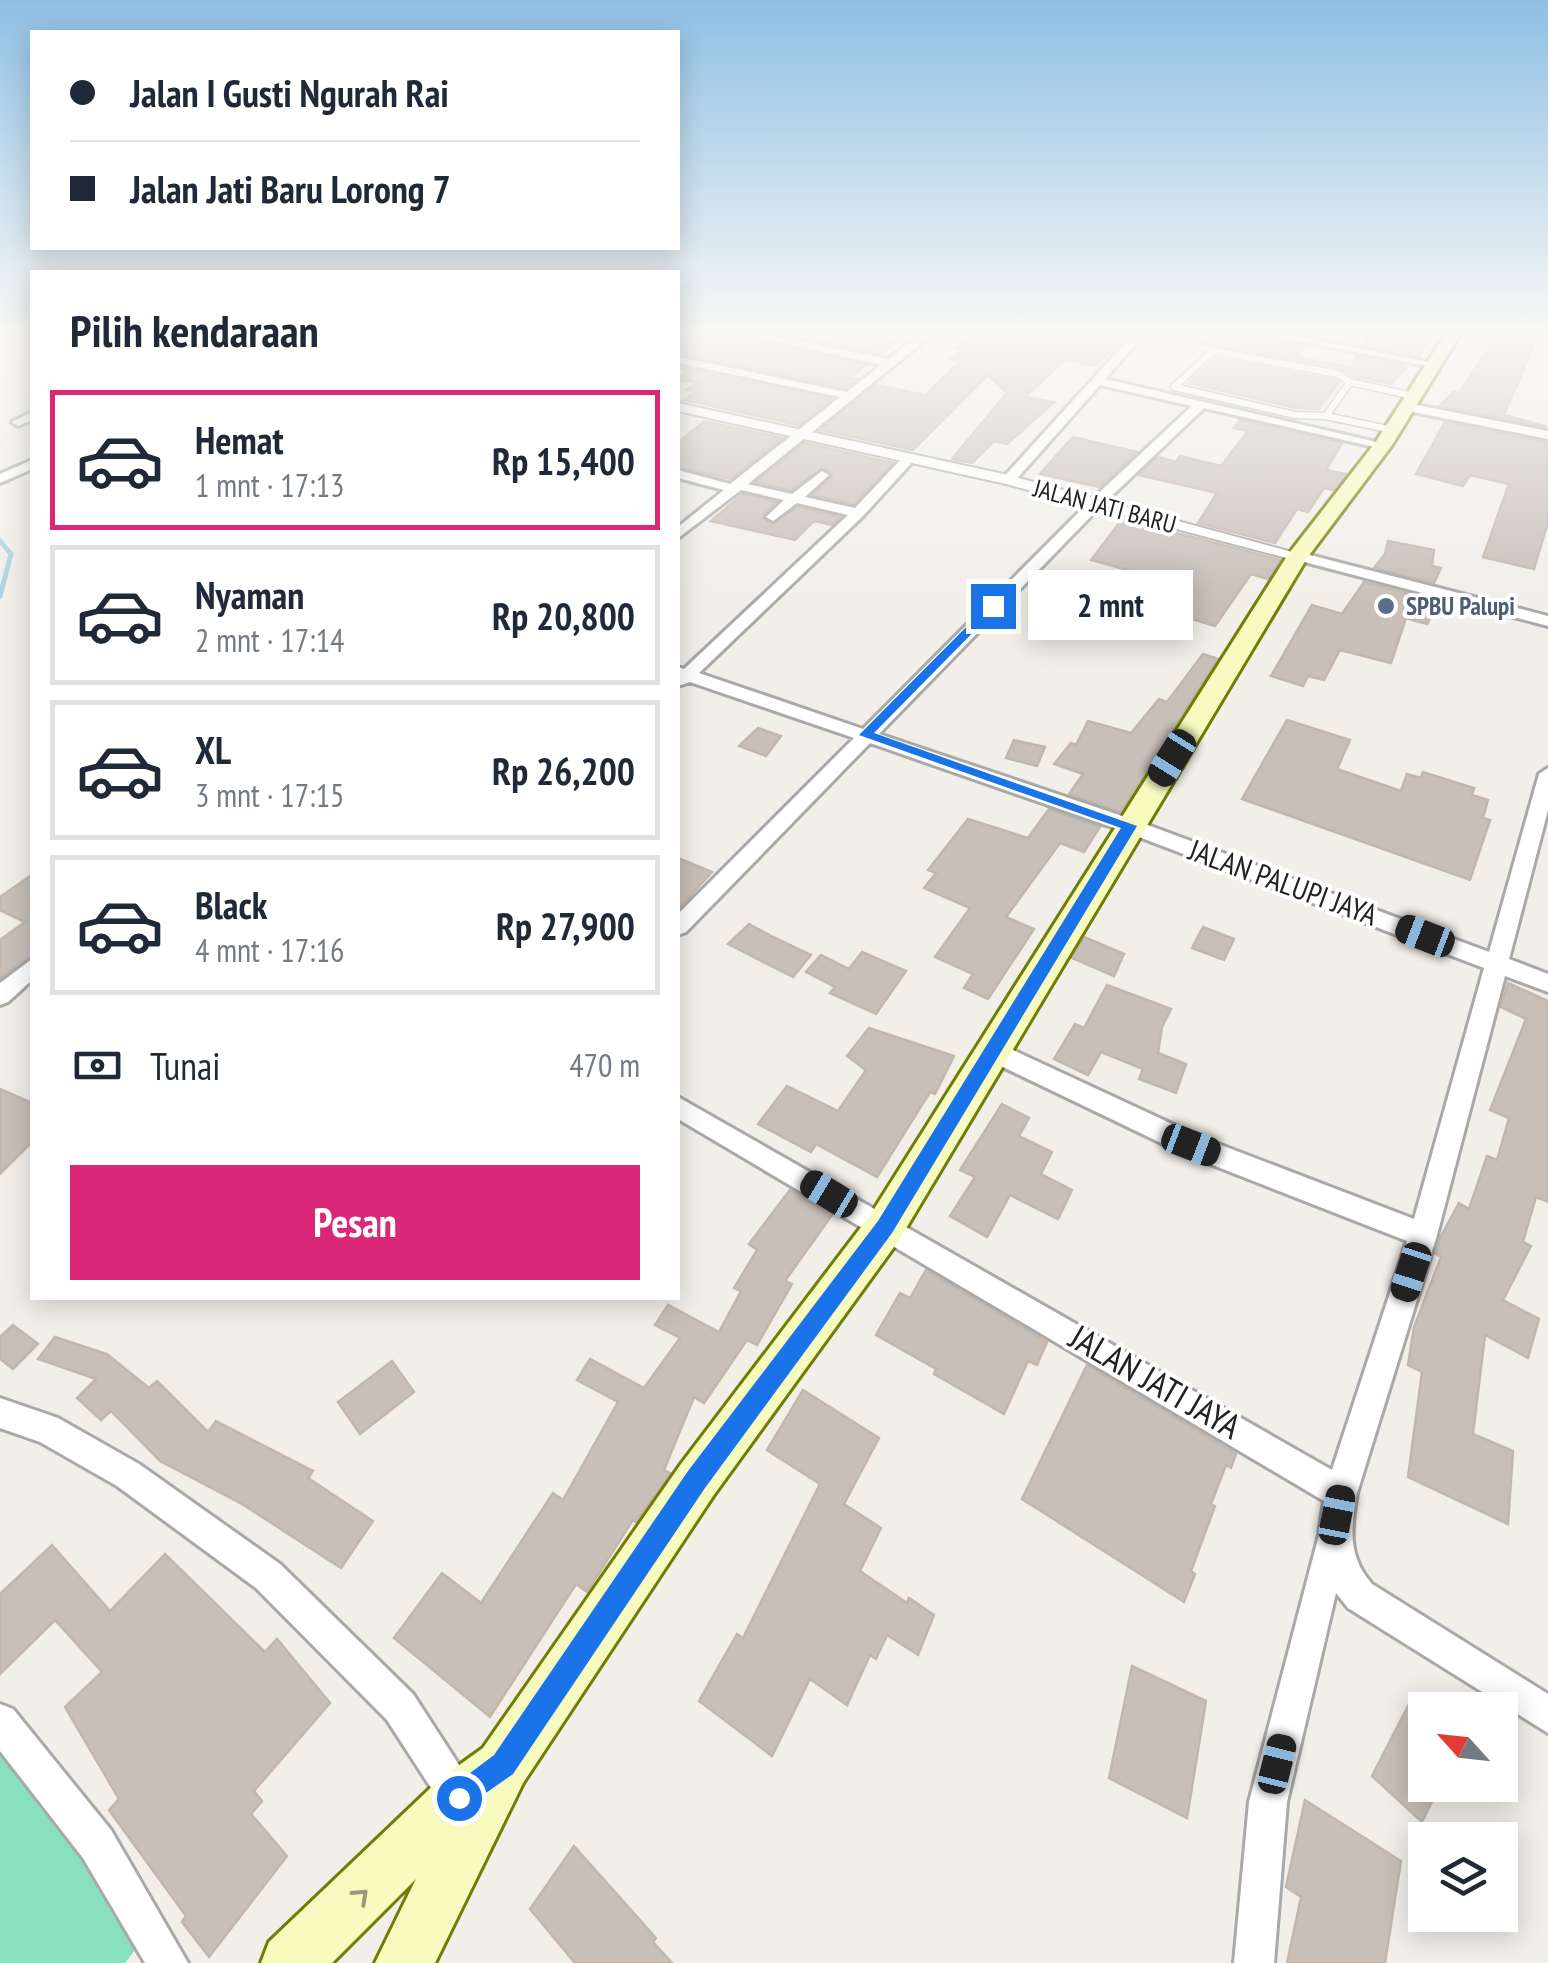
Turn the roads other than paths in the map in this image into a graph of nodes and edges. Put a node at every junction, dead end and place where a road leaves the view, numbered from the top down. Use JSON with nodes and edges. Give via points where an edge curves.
{"nodes":[{"id":1,"x":744,"y":422,"type":"edge"},
{"id":2,"x":817,"y":422,"type":"edge"},
{"id":3,"x":1062,"y":422,"type":"edge"},
{"id":4,"x":1182,"y":422,"type":"edge"},
{"id":5,"x":1398,"y":422,"type":"edge"},
{"id":6,"x":1415,"y":422,"type":"edge"},
{"id":7,"x":800,"y":434,"type":"junction"},
{"id":8,"x":1548,"y":435,"type":"edge"},
{"id":9,"x":910,"y":458,"type":"junction"},
{"id":10,"x":30,"y":465,"type":"edge"},
{"id":11,"x":680,"y":474,"type":"edge"},
{"id":12,"x":822,"y":475,"type":"dead end"},
{"id":13,"x":0,"y":478,"type":"edge"},
{"id":14,"x":1008,"y":480,"type":"junction"},
{"id":15,"x":734,"y":486,"type":"junction"},
{"id":16,"x":794,"y":498,"type":"junction"},
{"id":17,"x":1096,"y":504,"type":"junction"},
{"id":18,"x":858,"y":514,"type":"junction"},
{"id":19,"x":773,"y":517,"type":"dead end"},
{"id":20,"x":680,"y":532,"type":"edge"},
{"id":21,"x":1298,"y":556,"type":"junction"},
{"id":22,"x":1548,"y":620,"type":"edge"},
{"id":23,"x":680,"y":677,"type":"edge"},
{"id":24,"x":866,"y":735,"type":"junction"},
{"id":25,"x":1548,"y":774,"type":"edge"},
{"id":26,"x":1130,"y":826,"type":"junction"},
{"id":27,"x":680,"y":925,"type":"edge"},
{"id":28,"x":1499,"y":964,"type":"junction"},
{"id":29,"x":30,"y":968,"type":"edge"},
{"id":30,"x":1548,"y":983,"type":"edge"},
{"id":31,"x":0,"y":996,"type":"edge"},
{"id":32,"x":992,"y":1051,"type":"junction"},
{"id":33,"x":680,"y":1108,"type":"edge"},
{"id":34,"x":885,"y":1227,"type":"junction"},
{"id":35,"x":1422,"y":1236,"type":"junction"},
{"id":36,"x":0,"y":1413,"type":"edge"},
{"id":37,"x":1341,"y":1493,"type":"junction"},
{"id":38,"x":1333,"y":1537,"type":"junction"},
{"id":39,"x":1548,"y":1715,"type":"edge"},
{"id":40,"x":0,"y":1722,"type":"edge"},
{"id":41,"x":504,"y":1764,"type":"junction"},
{"id":42,"x":459,"y":1798,"type":"junction"},
{"id":43,"x":168,"y":1963,"type":"edge"},
{"id":44,"x":290,"y":1963,"type":"edge"},
{"id":45,"x":404,"y":1963,"type":"edge"},
{"id":46,"x":1254,"y":1963,"type":"edge"}],
"edges":[{"from":1,"to":7,"type":"street","name":"JALAN JATI BARU"},
{"from":2,"to":7,"type":"street"},
{"from":3,"to":14,"type":"street"},
{"from":4,"to":17,"type":"street"},
{"from":5,"to":21,"type":"main road"},
{"from":6,"to":8,"type":"street"},
{"from":7,"to":9,"type":"street","name":"JALAN JATI BARU"},
{"from":7,"to":15,"type":"street"},
{"from":9,"to":14,"type":"street","name":"JALAN JATI BARU"},
{"from":9,"to":18,"type":"street"},
{"from":10,"to":13,"type":"street"},
{"from":11,"to":15,"type":"street"},
{"from":12,"to":16,"type":"street"},
{"from":14,"to":17,"type":"street","name":"JALAN JATI BARU"},
{"from":15,"to":16,"type":"street"},
{"from":15,"to":20,"type":"street"},
{"from":16,"to":18,"type":"street"},
{"from":16,"to":19,"type":"street"},
{"from":17,"to":21,"type":"street","name":"JALAN JATI BARU"},
{"from":17,"to":24,"type":"street"},
{"from":18,"to":23,"type":"street"},
{"from":21,"to":22,"type":"street"},
{"from":21,"to":26,"type":"main road"},
{"from":23,"to":24,"type":"street","name":"JALAN PALUPI JAYA"},
{"from":24,"to":26,"type":"street","name":"JALAN PALUPI JAYA"},
{"from":24,"to":27,"type":"street"},
{"from":25,"to":28,"type":"street"},
{"from":26,"to":28,"type":"street","name":"JALAN PALUPI JAYA"},
{"from":26,"to":32,"type":"main road"},
{"from":28,"to":30,"type":"street","name":"JALAN PALUPI JAYA"},
{"from":28,"to":35,"type":"street"},
{"from":29,"to":31,"type":"street"},
{"from":32,"to":34,"type":"main road"},
{"from":32,"to":35,"type":"street","via":[[1191,1145]]},
{"from":33,"to":34,"type":"street","name":"JALAN JATI JAYA"},
{"from":34,"to":37,"type":"street","name":"JALAN JATI JAYA"},
{"from":34,"to":41,"type":"main road","via":[[696,1480]]},
{"from":35,"to":37,"type":"street"},
{"from":36,"to":42,"type":"street","via":[[48,1429],[95,1456],[268,1576],[400,1707]]},
{"from":37,"to":38,"type":"street"},
{"from":38,"to":39,"type":"street","via":[[1339,1570],[1360,1596]]},
{"from":38,"to":46,"type":"street","via":[[1268,1802]]},
{"from":40,"to":43,"type":"street","via":[[97,1844]]},
{"from":41,"to":42,"type":"main road"},
{"from":41,"to":45,"type":"main road"},
{"from":44,"to":42,"type":"main road","one_way":true}]}
